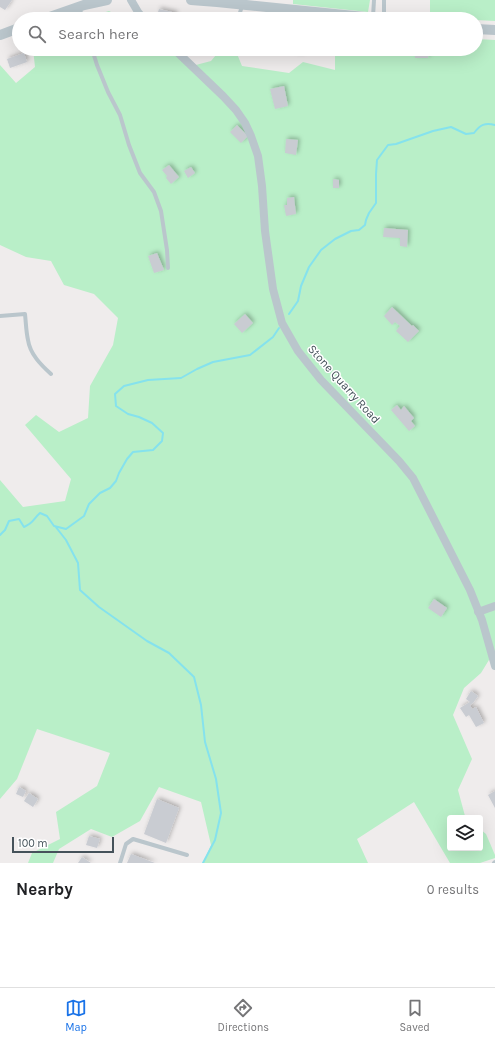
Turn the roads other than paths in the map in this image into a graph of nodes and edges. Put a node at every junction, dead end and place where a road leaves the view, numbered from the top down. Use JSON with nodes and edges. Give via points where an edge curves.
{"nodes":[{"id":1,"x":107,"y":0,"type":"edge"},
{"id":2,"x":131,"y":0,"type":"edge"},
{"id":3,"x":191,"y":0,"type":"edge"},
{"id":4,"x":374,"y":0,"type":"edge"},
{"id":5,"x":384,"y":0,"type":"edge"},
{"id":6,"x":242,"y":2,"type":"edge"},
{"id":7,"x":79,"y":7,"type":"junction"},
{"id":8,"x":64,"y":12,"type":"edge"},
{"id":9,"x":80,"y":12,"type":"edge"},
{"id":10,"x":139,"y":12,"type":"edge"},
{"id":11,"x":240,"y":12,"type":"edge"},
{"id":12,"x":324,"y":12,"type":"edge"},
{"id":13,"x":373,"y":12,"type":"edge"},
{"id":14,"x":384,"y":12,"type":"edge"},
{"id":15,"x":483,"y":29,"type":"edge"},
{"id":16,"x":495,"y":30,"type":"edge"},
{"id":17,"x":12,"y":31,"type":"edge"},
{"id":18,"x":0,"y":35,"type":"edge"},
{"id":19,"x":94,"y":56,"type":"edge"},
{"id":20,"x":181,"y":56,"type":"edge"},
{"id":21,"x":168,"y":268,"type":"dead end"},
{"id":22,"x":0,"y":316,"type":"edge"},
{"id":23,"x":51,"y":374,"type":"dead end"},
{"id":24,"x":495,"y":606,"type":"edge"},
{"id":25,"x":478,"y":612,"type":"junction"},
{"id":26,"x":495,"y":666,"type":"edge"},
{"id":27,"x":187,"y":855,"type":"dead end"},
{"id":28,"x":120,"y":863,"type":"edge"}],
"edges":[{"from":1,"to":7,"type":"street"},
{"from":2,"to":10,"type":"street"},
{"from":3,"to":6,"type":"street"},
{"from":4,"to":13,"type":"lane"},
{"from":5,"to":14,"type":"lane"},
{"from":6,"to":11,"type":"lane"},
{"from":6,"to":12,"type":"street"},
{"from":7,"to":8,"type":"street"},
{"from":7,"to":9,"type":"lane"},
{"from":15,"to":16,"type":"street"},
{"from":17,"to":18,"type":"street"},
{"from":19,"to":21,"type":"lane","via":[[120,115],[140,173],[154,192],[161,211]]},
{"from":20,"to":25,"type":"street","name":"Stone Quarry Road","via":[[236,110],[251,136],[258,156],[273,290],[282,323],[298,352],[321,380],[413,478],[470,590]]},
{"from":22,"to":23,"type":"lane","via":[[25,314],[28,341],[33,354]]},
{"from":24,"to":25,"type":"street"},
{"from":25,"to":26,"type":"street","name":"Stone Quarry Road"},
{"from":27,"to":28,"type":"lane","via":[[133,839],[126,844]]}]}
